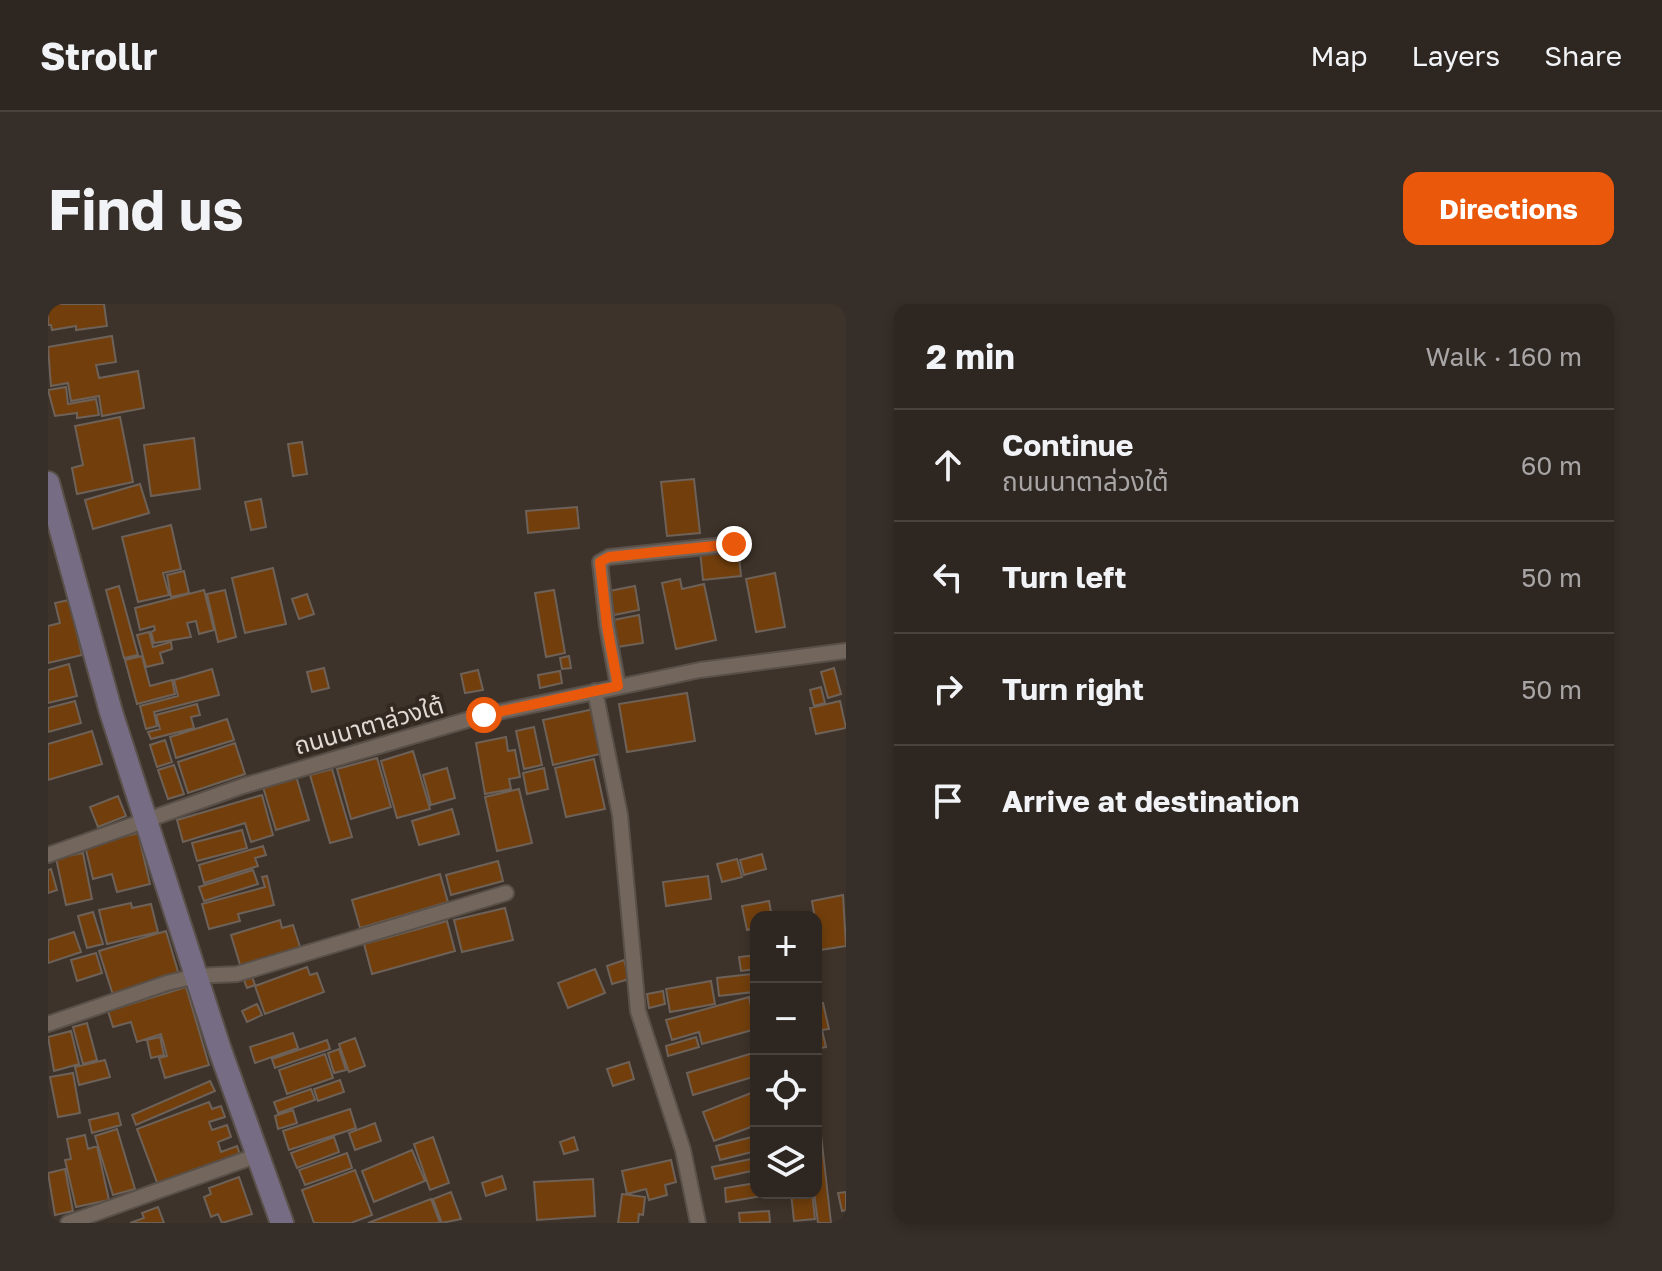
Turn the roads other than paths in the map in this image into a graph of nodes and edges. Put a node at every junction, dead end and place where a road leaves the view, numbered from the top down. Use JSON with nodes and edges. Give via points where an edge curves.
{"nodes":[{"id":1,"x":48,"y":483,"type":"edge"},
{"id":2,"x":56,"y":543,"type":"edge"},
{"id":3,"x":734,"y":544,"type":"dead end"},
{"id":4,"x":846,"y":651,"type":"edge"},
{"id":5,"x":618,"y":686,"type":"junction"},
{"id":6,"x":595,"y":691,"type":"junction"},
{"id":7,"x":146,"y":820,"type":"junction"},
{"id":8,"x":48,"y":855,"type":"edge"},
{"id":9,"x":506,"y":893,"type":"dead end"},
{"id":10,"x":196,"y":976,"type":"junction"},
{"id":11,"x":48,"y":1024,"type":"edge"},
{"id":12,"x":258,"y":1155,"type":"junction"},
{"id":13,"x":68,"y":1223,"type":"edge"},
{"id":14,"x":282,"y":1223,"type":"edge"},
{"id":15,"x":698,"y":1223,"type":"edge"}],
"edges":[{"from":1,"to":2,"type":"main road"},
{"from":2,"to":7,"type":"main road"},
{"from":3,"to":5,"type":"street","via":[[600,562]]},
{"from":4,"to":5,"type":"street","name":"ถนนนาตาล่วงใต้"},
{"from":5,"to":6,"type":"street","name":"ถนนนาตาล่วงใต้"},
{"from":6,"to":7,"type":"street","name":"ถนนนาตาล่วงใต้","via":[[484,715]]},
{"from":6,"to":15,"type":"street","via":[[620,815],[638,1011],[683,1150]]},
{"from":7,"to":8,"type":"street","name":"ถนนนาตาล่วงใต้"},
{"from":7,"to":10,"type":"main road"},
{"from":9,"to":10,"type":"street","via":[[237,974]]},
{"from":10,"to":11,"type":"street"},
{"from":10,"to":12,"type":"main road"},
{"from":12,"to":13,"type":"street"},
{"from":12,"to":14,"type":"main road"}]}
